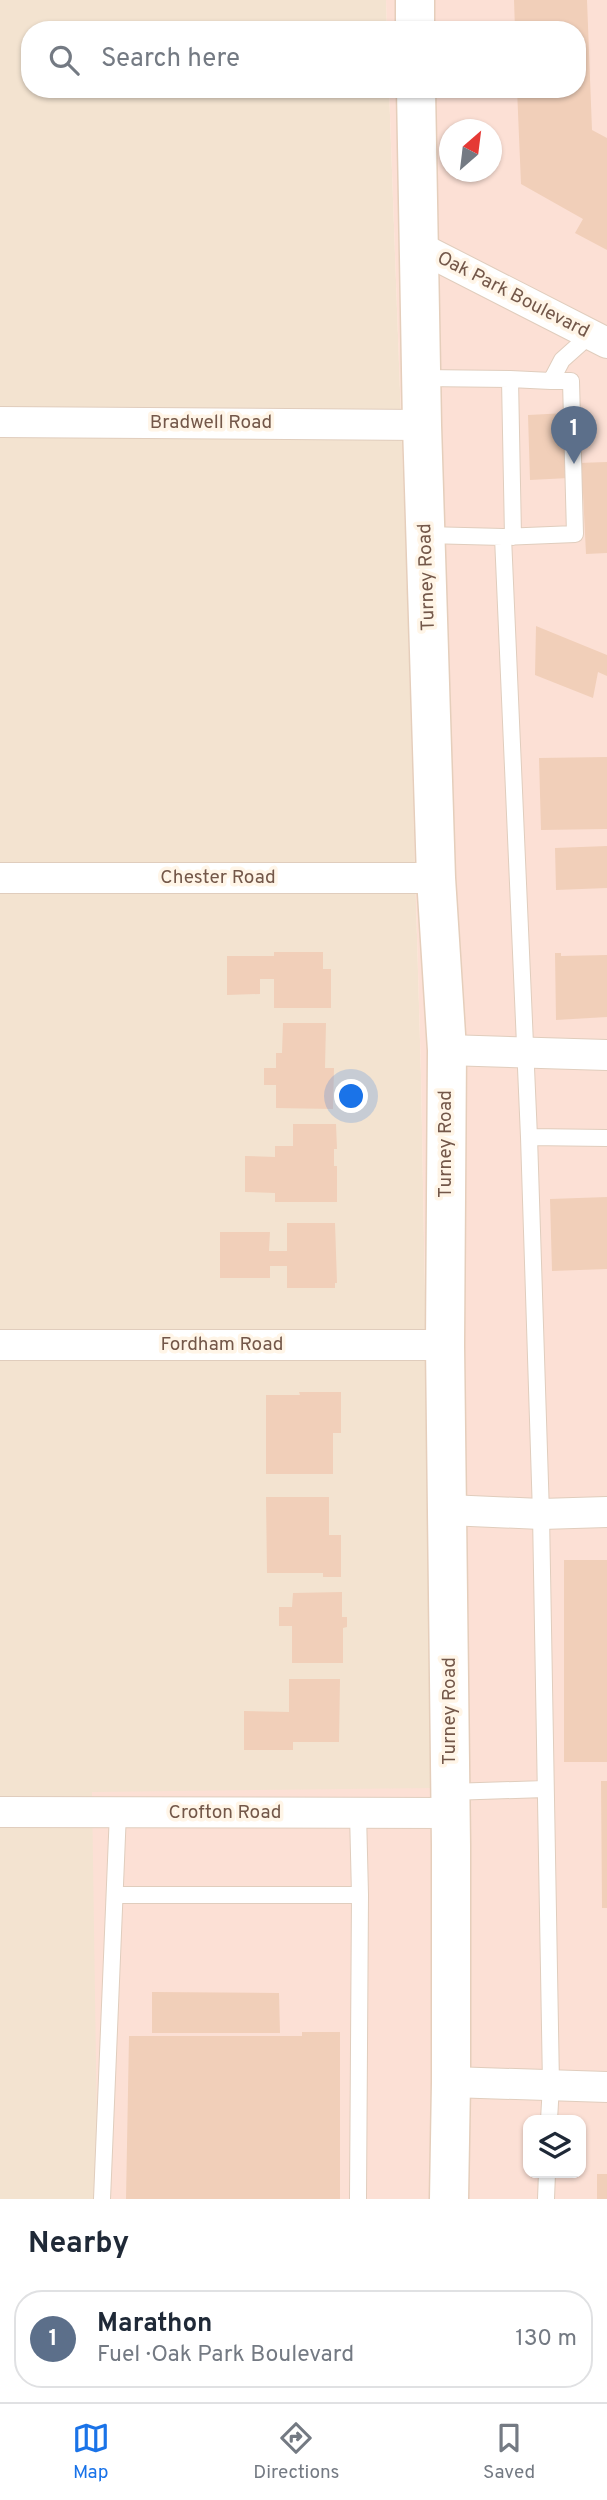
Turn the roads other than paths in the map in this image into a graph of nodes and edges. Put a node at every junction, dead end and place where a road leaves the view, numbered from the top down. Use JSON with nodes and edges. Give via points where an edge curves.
{"nodes":[{"id":1,"x":415,"y":0,"type":"edge"},
{"id":2,"x":415,"y":21,"type":"edge"},
{"id":3,"x":416,"y":98,"type":"edge"},
{"id":4,"x":419,"y":247,"type":"junction"},
{"id":5,"x":598,"y":339,"type":"edge"},
{"id":6,"x":422,"y":378,"type":"junction"},
{"id":7,"x":510,"y":379,"type":"junction"},
{"id":8,"x":551,"y":380,"type":"junction"},
{"id":9,"x":0,"y":422,"type":"edge"},
{"id":10,"x":422,"y":425,"type":"junction"},
{"id":11,"x":426,"y":536,"type":"junction"},
{"id":12,"x":508,"y":537,"type":"junction"},
{"id":13,"x":0,"y":878,"type":"edge"},
{"id":14,"x":436,"y":878,"type":"junction"},
{"id":15,"x":447,"y":1050,"type":"junction"},
{"id":16,"x":525,"y":1052,"type":"junction"},
{"id":17,"x":607,"y":1055,"type":"edge"},
{"id":18,"x":529,"y":1137,"type":"junction"},
{"id":19,"x":607,"y":1138,"type":"edge"},
{"id":20,"x":0,"y":1345,"type":"edge"},
{"id":21,"x":445,"y":1345,"type":"junction"},
{"id":22,"x":448,"y":1510,"type":"junction"},
{"id":23,"x":607,"y":1512,"type":"edge"},
{"id":24,"x":541,"y":1514,"type":"junction"},
{"id":25,"x":545,"y":1788,"type":"junction"},
{"id":26,"x":450,"y":1802,"type":"junction"},
{"id":27,"x":0,"y":1812,"type":"edge"},
{"id":28,"x":118,"y":1812,"type":"junction"},
{"id":29,"x":358,"y":1813,"type":"junction"},
{"id":30,"x":115,"y":1895,"type":"junction"},
{"id":31,"x":360,"y":1895,"type":"junction"},
{"id":32,"x":451,"y":2082,"type":"junction"},
{"id":33,"x":551,"y":2085,"type":"junction"},
{"id":34,"x":607,"y":2087,"type":"edge"},
{"id":35,"x":549,"y":2115,"type":"edge"},
{"id":36,"x":547,"y":2178,"type":"edge"},
{"id":37,"x":102,"y":2199,"type":"edge"},
{"id":38,"x":358,"y":2199,"type":"edge"},
{"id":39,"x":449,"y":2199,"type":"edge"},
{"id":40,"x":546,"y":2199,"type":"edge"}],
"edges":[{"from":1,"to":2,"type":"main road"},
{"from":3,"to":4,"type":"main road","name":"Turney Road"},
{"from":4,"to":5,"type":"street","name":"Oak Park Boulevard"},
{"from":4,"to":6,"type":"main road","name":"Turney Road"},
{"from":5,"to":8,"type":"lane","via":[[562,360]]},
{"from":6,"to":7,"type":"lane"},
{"from":6,"to":10,"type":"main road","name":"Turney Road"},
{"from":7,"to":8,"type":"lane"},
{"from":7,"to":12,"type":"lane"},
{"from":8,"to":12,"type":"lane","via":[[571,381],[575,534]]},
{"from":9,"to":10,"type":"street","name":"Bradwell Road"},
{"from":10,"to":11,"type":"main road","name":"Turney Road"},
{"from":11,"to":12,"type":"lane"},
{"from":11,"to":14,"type":"main road","name":"Turney Road"},
{"from":12,"to":16,"type":"lane"},
{"from":13,"to":14,"type":"street","name":"Chester Road"},
{"from":14,"to":15,"type":"main road","name":"Turney Road"},
{"from":15,"to":16,"type":"street"},
{"from":15,"to":21,"type":"main road","name":"Turney Road"},
{"from":16,"to":17,"type":"street"},
{"from":16,"to":18,"type":"lane"},
{"from":18,"to":19,"type":"lane"},
{"from":18,"to":24,"type":"lane"},
{"from":20,"to":21,"type":"street","name":"Fordham Road"},
{"from":21,"to":22,"type":"main road","name":"Turney Road"},
{"from":22,"to":24,"type":"street"},
{"from":22,"to":26,"type":"main road","name":"Turney Road"},
{"from":23,"to":24,"type":"street"},
{"from":24,"to":25,"type":"lane"},
{"from":25,"to":26,"type":"lane"},
{"from":25,"to":33,"type":"lane"},
{"from":26,"to":29,"type":"street","name":"Crofton Road"},
{"from":26,"to":32,"type":"main road","name":"Turney Road"},
{"from":27,"to":28,"type":"street","name":"Crofton Road"},
{"from":28,"to":29,"type":"street","name":"Crofton Road"},
{"from":28,"to":30,"type":"lane"},
{"from":29,"to":31,"type":"lane"},
{"from":30,"to":31,"type":"lane"},
{"from":30,"to":37,"type":"lane"},
{"from":31,"to":38,"type":"lane"},
{"from":32,"to":33,"type":"street"},
{"from":32,"to":39,"type":"main road","name":"Turney Road"},
{"from":33,"to":34,"type":"street"},
{"from":33,"to":35,"type":"lane"},
{"from":36,"to":40,"type":"lane"}]}
